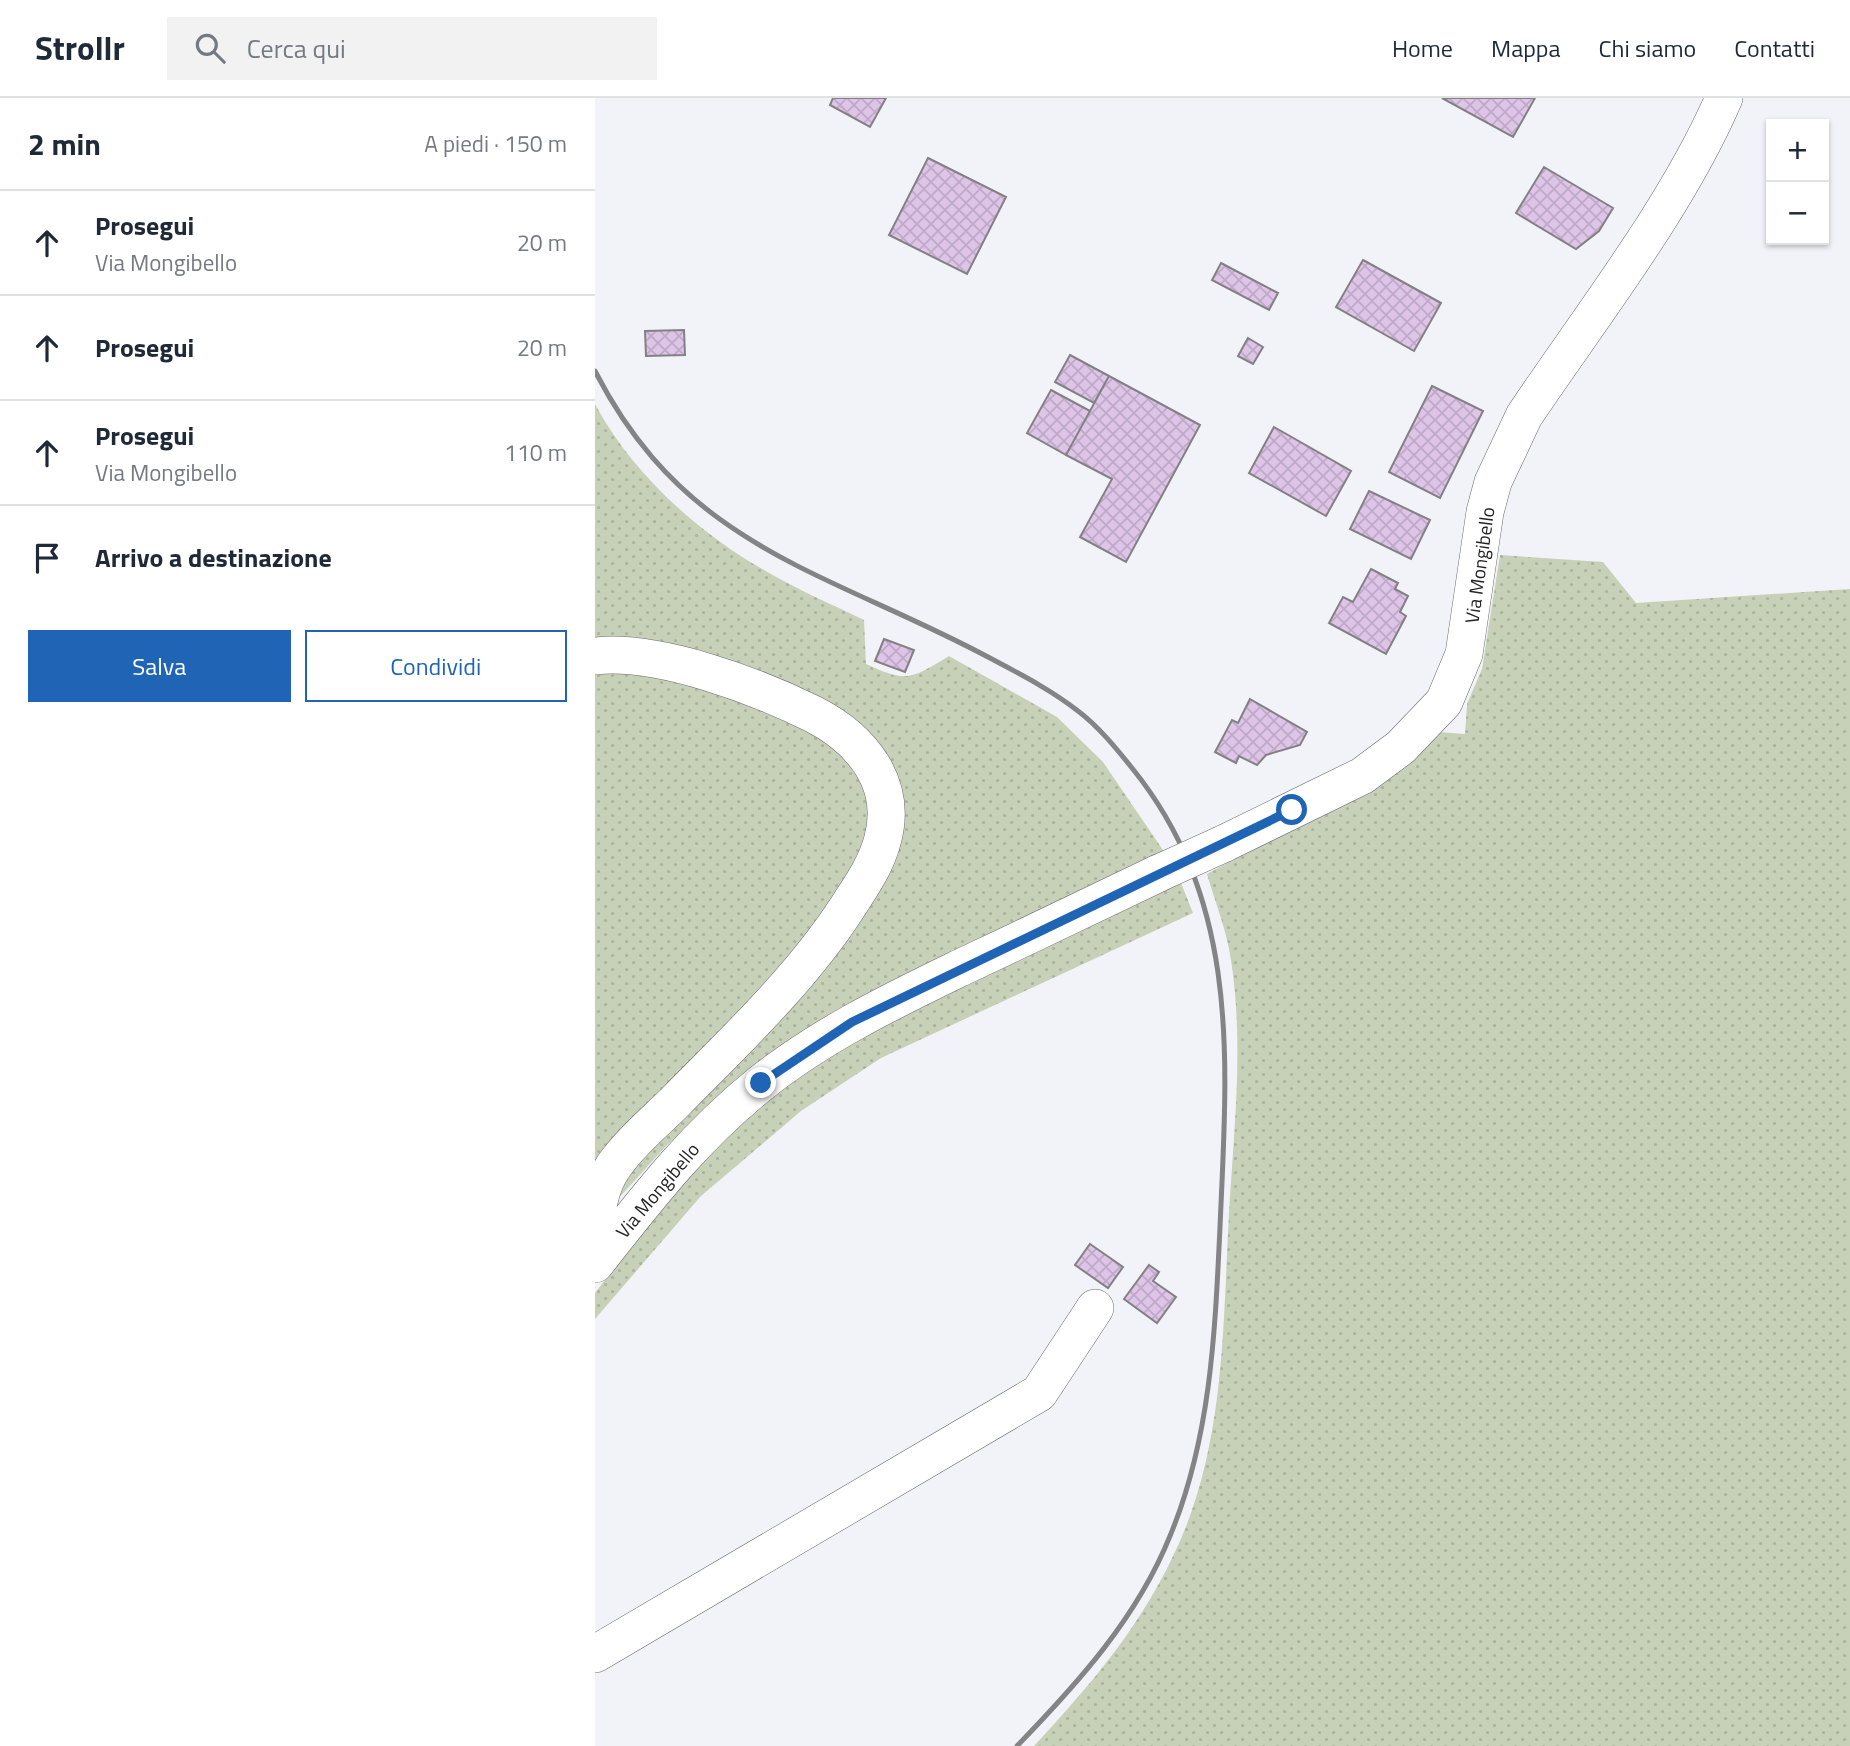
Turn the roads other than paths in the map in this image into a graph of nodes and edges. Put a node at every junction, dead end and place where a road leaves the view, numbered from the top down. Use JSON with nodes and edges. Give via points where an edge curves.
{"nodes":[{"id":1,"x":1724,"y":98,"type":"edge"},
{"id":2,"x":595,"y":656,"type":"edge"},
{"id":3,"x":598,"y":1241,"type":"edge"},
{"id":4,"x":1094,"y":1308,"type":"dead end"},
{"id":5,"x":595,"y":1654,"type":"edge"}],
"edges":[{"from":1,"to":3,"type":"street","name":"Via Mongibello","bridge":true,"via":[[1665,206],[1504,453],[1485,512],[1464,654],[1444,702],[1401,747],[1361,776],[852,1022],[761,1083]]},
{"from":2,"to":3,"type":"street","via":[[642,656],[690,668],[819,717],[850,736],[872,763],[883,790],[885,815],[873,867],[832,931],[759,1016],[618,1159],[600,1189]]},
{"from":4,"to":5,"type":"street","via":[[1038,1393]]}]}
